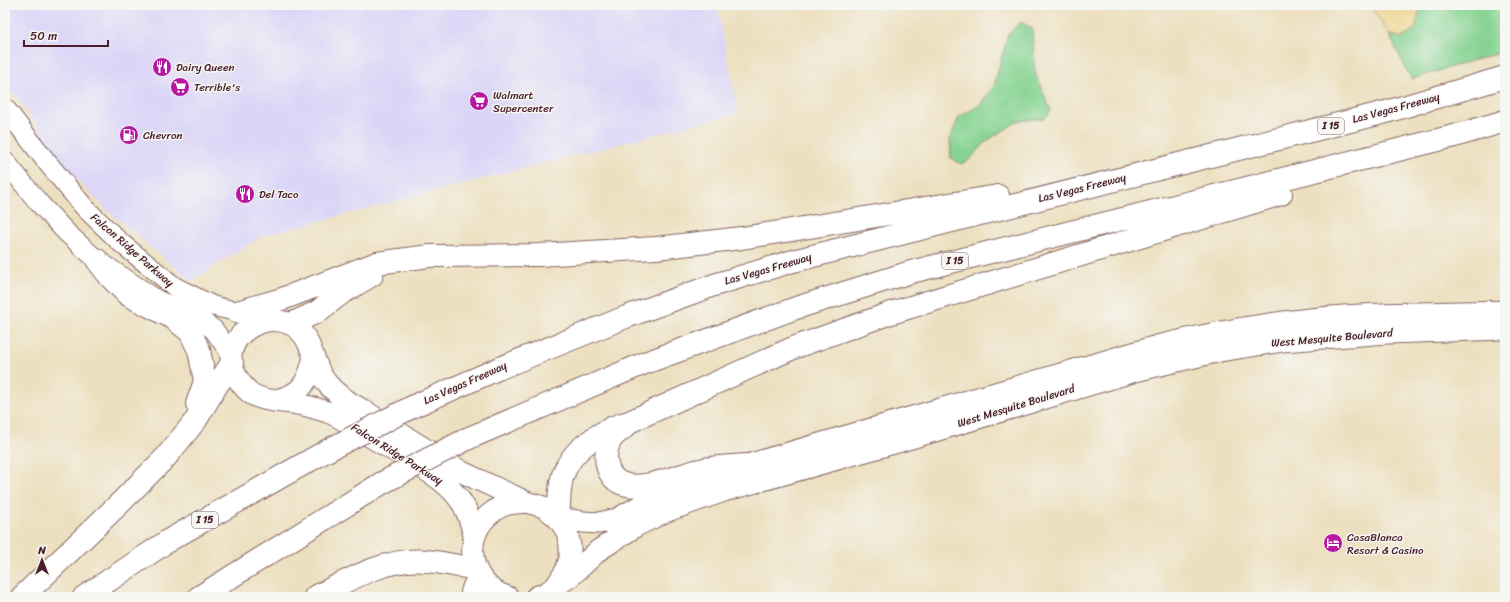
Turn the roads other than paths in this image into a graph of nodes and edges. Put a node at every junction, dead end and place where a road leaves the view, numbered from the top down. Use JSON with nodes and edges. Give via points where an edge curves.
{"nodes":[{"id":1,"x":1505,"y":77,"type":"edge"},
{"id":2,"x":5,"y":108,"type":"edge"},
{"id":3,"x":1505,"y":122,"type":"edge"},
{"id":4,"x":1458,"y":135,"type":"junction"},
{"id":5,"x":5,"y":161,"type":"edge"},
{"id":6,"x":1155,"y":170,"type":"junction"},
{"id":7,"x":97,"y":260,"type":"junction"},
{"id":8,"x":393,"y":262,"type":"junction"},
{"id":9,"x":1505,"y":311,"type":"edge"},
{"id":10,"x":237,"y":312,"type":"junction"},
{"id":11,"x":285,"y":323,"type":"junction"},
{"id":12,"x":1505,"y":330,"type":"edge"},
{"id":13,"x":314,"y":357,"type":"junction"},
{"id":14,"x":232,"y":359,"type":"junction"},
{"id":15,"x":274,"y":400,"type":"junction"},
{"id":16,"x":629,"y":422,"type":"junction"},
{"id":17,"x":166,"y":456,"type":"junction"},
{"id":18,"x":747,"y":464,"type":"junction"},
{"id":19,"x":526,"y":502,"type":"junction"},
{"id":20,"x":559,"y":519,"type":"junction"},
{"id":21,"x":475,"y":556,"type":"junction"},
{"id":22,"x":558,"y":584,"type":"junction"},
{"id":23,"x":22,"y":597,"type":"edge"},
{"id":24,"x":84,"y":597,"type":"edge"},
{"id":25,"x":199,"y":597,"type":"edge"},
{"id":26,"x":316,"y":597,"type":"edge"},
{"id":27,"x":470,"y":597,"type":"edge"},
{"id":28,"x":508,"y":597,"type":"edge"},
{"id":29,"x":536,"y":597,"type":"edge"}],
"edges":[{"from":1,"to":6,"type":"highway","name":"Las Vegas Freeway","number":"I 15","via":[[1386,112]]},
{"from":2,"to":10,"type":"main road","name":"Falcon Ridge Parkway","via":[[85,208],[122,243],[175,287],[213,306]]},
{"from":3,"to":4,"type":"highway","number":"I 15"},
{"from":4,"to":16,"type":"highway","via":[[1428,148],[1363,169],[888,314],[793,348]]},
{"from":4,"to":25,"type":"highway","number":"I 15","bridge":true,"via":[[919,270],[796,308],[645,363],[468,438],[382,483]]},
{"from":5,"to":7,"type":"main road","name":"Falcon Ridge Parkway","via":[[62,228]]},
{"from":6,"to":8,"type":"highway","via":[[742,238],[656,248],[538,255],[430,256]]},
{"from":6,"to":24,"type":"highway","name":"Las Vegas Freeway","number":"I 15","bridge":true,"via":[[793,261],[714,285],[626,317],[414,406],[330,449],[171,539]]},
{"from":7,"to":14,"type":"main road","name":"Falcon Ridge Parkway","via":[[157,300],[195,316],[214,330]]},
{"from":7,"to":17,"type":"highway","via":[[128,295],[173,318],[190,332],[199,350],[205,381],[202,393]]},
{"from":8,"to":10,"type":"highway","via":[[377,263],[282,299]]},
{"from":8,"to":11,"type":"highway","via":[[317,312]]},
{"from":9,"to":18,"type":"main road","name":"West Mesquite Boulevard","via":[[1310,319],[1240,328],[1190,338]]},
{"from":10,"to":11,"type":"main road","name":"Falcon Ridge Parkway"},
{"from":11,"to":13,"type":"main road","name":"Falcon Ridge Parkway","via":[[301,331]]},
{"from":11,"to":14,"type":"main road","via":[[269,320],[247,330],[239,338]]},
{"from":12,"to":22,"type":"main road","name":"West Mesquite Boulevard","via":[[1387,333],[1283,341],[1220,351],[1139,370],[724,491],[667,511],[636,526],[599,550],[572,575]]},
{"from":13,"to":15,"type":"main road","via":[[305,384],[286,398]]},
{"from":13,"to":19,"type":"main road","name":"Falcon Ridge Parkway","via":[[325,381],[345,401],[462,472]]},
{"from":14,"to":15,"type":"main road","name":"Falcon Ridge Parkway","via":[[235,374],[250,393]]},
{"from":14,"to":17,"type":"highway","via":[[196,420]]},
{"from":15,"to":21,"type":"main road","name":"Falcon Ridge Parkway","via":[[331,413],[443,481],[461,501],[469,517]]},
{"from":16,"to":18,"type":"highway","via":[[613,437],[606,458],[607,468],[613,478],[622,485],[649,485],[704,469]]},
{"from":16,"to":20,"type":"highway","via":[[619,424],[591,440],[566,466],[561,481]]},
{"from":17,"to":23,"type":"highway"},
{"from":18,"to":20,"type":"main road","name":"West Mesquite Boulevard","via":[[687,484],[617,519],[599,523]]},
{"from":19,"to":20,"type":"main road","name":"Falcon Ridge Parkway","via":[[544,507]]},
{"from":19,"to":21,"type":"main road","name":"Falcon Ridge Parkway","via":[[504,505],[485,517]]},
{"from":20,"to":22,"type":"main road","via":[[570,540],[570,559],[566,572]]},
{"from":21,"to":26,"type":"highway","via":[[461,568],[426,560],[392,564]]},
{"from":21,"to":27,"type":"main road","name":"Falcon Ridge Parkway"},
{"from":21,"to":28,"type":"main road","name":"Falcon Ridge Parkway","via":[[487,586]]},
{"from":22,"to":29,"type":"main road"}]}
